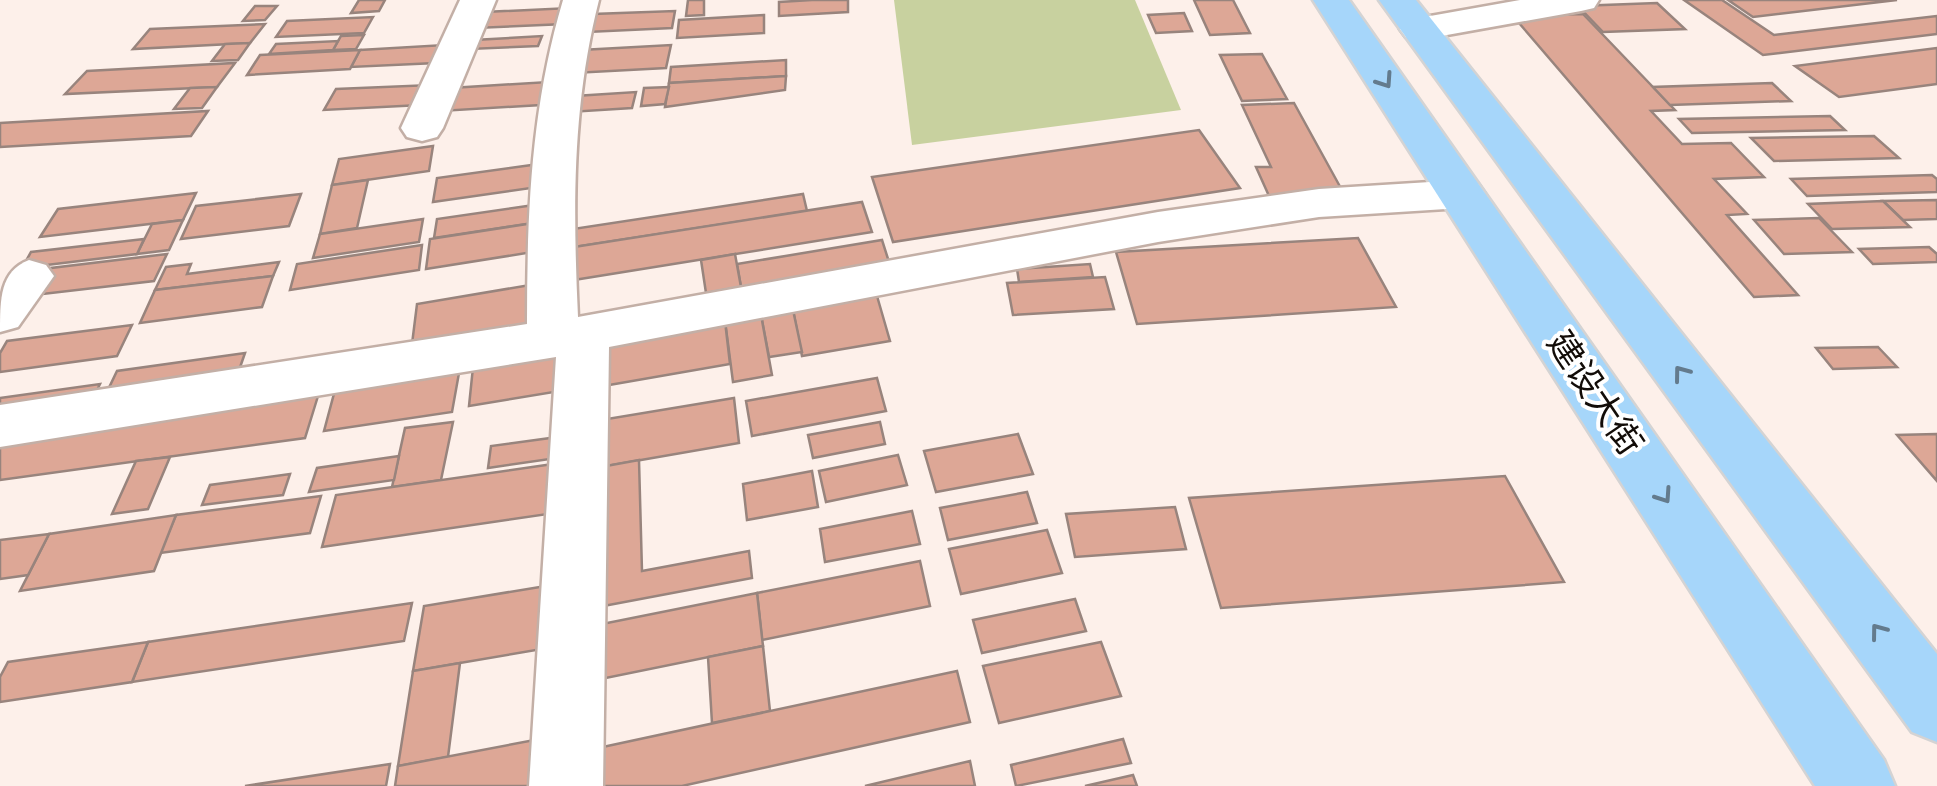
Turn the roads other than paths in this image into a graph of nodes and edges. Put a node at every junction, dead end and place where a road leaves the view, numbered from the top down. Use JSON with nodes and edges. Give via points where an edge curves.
{"nodes":[{"id":1,"x":478,"y":0,"type":"edge"},
{"id":2,"x":581,"y":0,"type":"edge"},
{"id":3,"x":1331,"y":0,"type":"edge"},
{"id":4,"x":1581,"y":0,"type":"edge"},
{"id":5,"x":1408,"y":14,"type":"edge"},
{"id":6,"x":422,"y":128,"type":"dead end"},
{"id":7,"x":1462,"y":194,"type":"junction"},
{"id":8,"x":568,"y":337,"type":"junction"},
{"id":9,"x":0,"y":426,"type":"edge"},
{"id":10,"x":1937,"y":709,"type":"edge"},
{"id":11,"x":566,"y":786,"type":"edge"},
{"id":12,"x":1858,"y":786,"type":"edge"}],
"edges":[{"from":1,"to":6,"type":"street"},
{"from":2,"to":8,"type":"street","via":[[558,85],[550,170]]},
{"from":3,"to":7,"type":"main road","name":"建设大街","one_way":true},
{"from":4,"to":5,"type":"street"},
{"from":10,"to":5,"type":"main road","one_way":true},
{"from":7,"to":8,"type":"street","via":[[1319,203],[1158,227]]},
{"from":7,"to":12,"type":"main road","name":"建设大街","one_way":true},
{"from":8,"to":9,"type":"street"},
{"from":8,"to":11,"type":"street"}]}
